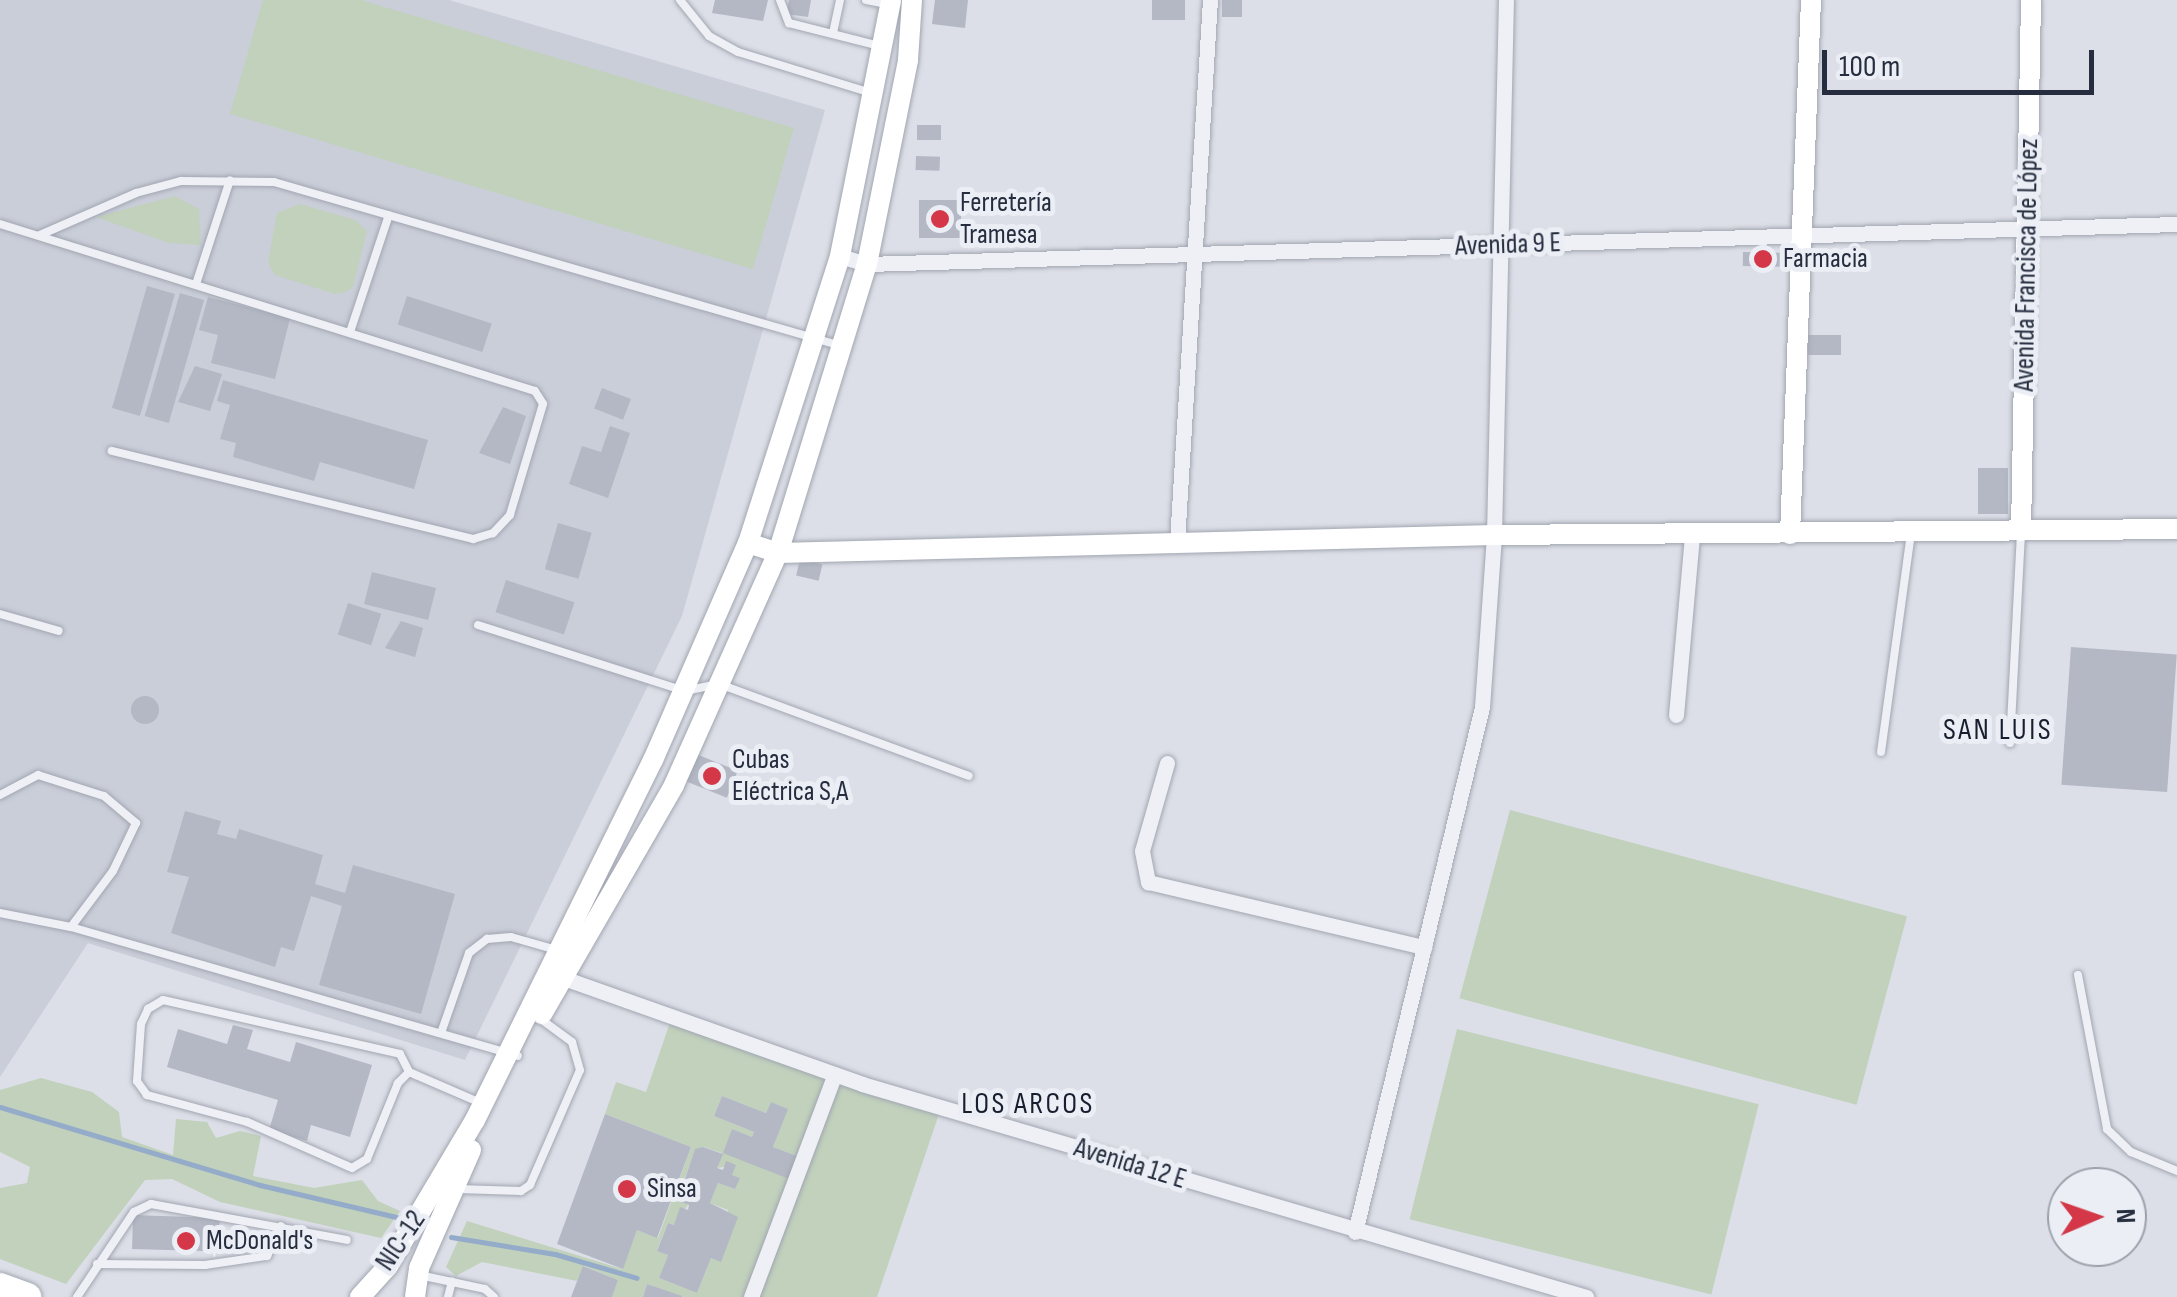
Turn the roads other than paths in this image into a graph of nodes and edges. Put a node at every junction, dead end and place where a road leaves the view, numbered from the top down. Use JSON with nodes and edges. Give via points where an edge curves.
{"nodes":[{"id":1,"x":680,"y":0,"type":"edge"},
{"id":2,"x":780,"y":0,"type":"edge"},
{"id":3,"x":840,"y":0,"type":"edge"},
{"id":4,"x":866,"y":0,"type":"edge"},
{"id":5,"x":912,"y":0,"type":"edge"},
{"id":6,"x":1210,"y":0,"type":"edge"},
{"id":7,"x":1506,"y":0,"type":"edge"},
{"id":8,"x":1811,"y":0,"type":"edge"},
{"id":9,"x":2031,"y":0,"type":"edge"},
{"id":10,"x":890,"y":2,"type":"edge"},
{"id":11,"x":833,"y":34,"type":"junction"},
{"id":12,"x":883,"y":47,"type":"junction"},
{"id":13,"x":874,"y":94,"type":"junction"},
{"id":14,"x":230,"y":180,"type":"junction"},
{"id":15,"x":389,"y":215,"type":"junction"},
{"id":16,"x":0,"y":224,"type":"edge"},
{"id":17,"x":2177,"y":224,"type":"edge"},
{"id":18,"x":2028,"y":227,"type":"junction"},
{"id":19,"x":1803,"y":235,"type":"junction"},
{"id":20,"x":40,"y":236,"type":"junction"},
{"id":21,"x":1497,"y":246,"type":"junction"},
{"id":22,"x":1195,"y":250,"type":"junction"},
{"id":23,"x":840,"y":256,"type":"junction"},
{"id":24,"x":867,"y":264,"type":"junction"},
{"id":25,"x":198,"y":282,"type":"junction"},
{"id":26,"x":350,"y":332,"type":"junction"},
{"id":27,"x":818,"y":338,"type":"junction"},
{"id":28,"x":842,"y":346,"type":"junction"},
{"id":29,"x":112,"y":451,"type":"dead end"},
{"id":30,"x":2177,"y":529,"type":"edge"},
{"id":31,"x":2021,"y":531,"type":"junction"},
{"id":32,"x":1911,"y":532,"type":"junction"},
{"id":33,"x":1692,"y":534,"type":"junction"},
{"id":34,"x":1790,"y":534,"type":"junction"},
{"id":35,"x":1494,"y":535,"type":"junction"},
{"id":36,"x":1177,"y":542,"type":"junction"},
{"id":37,"x":748,"y":543,"type":"junction"},
{"id":38,"x":778,"y":553,"type":"junction"},
{"id":39,"x":0,"y":614,"type":"edge"},
{"id":40,"x":478,"y":625,"type":"dead end"},
{"id":41,"x":59,"y":631,"type":"dead end"},
{"id":42,"x":719,"y":684,"type":"junction"},
{"id":43,"x":685,"y":691,"type":"junction"},
{"id":44,"x":1676,"y":716,"type":"dead end"},
{"id":45,"x":2010,"y":744,"type":"dead end"},
{"id":46,"x":1881,"y":752,"type":"dead end"},
{"id":47,"x":1167,"y":762,"type":"dead end"},
{"id":48,"x":969,"y":776,"type":"dead end"},
{"id":49,"x":0,"y":795,"type":"edge"},
{"id":50,"x":0,"y":913,"type":"edge"},
{"id":51,"x":70,"y":927,"type":"junction"},
{"id":52,"x":1424,"y":947,"type":"junction"},
{"id":53,"x":561,"y":951,"type":"junction"},
{"id":54,"x":2078,"y":975,"type":"dead end"},
{"id":55,"x":557,"y":976,"type":"junction"},
{"id":56,"x":535,"y":1015,"type":"junction"},
{"id":57,"x":441,"y":1033,"type":"junction"},
{"id":58,"x":513,"y":1054,"type":"junction"},
{"id":59,"x":409,"y":1072,"type":"junction"},
{"id":60,"x":834,"y":1074,"type":"junction"},
{"id":61,"x":487,"y":1106,"type":"junction"},
{"id":62,"x":2177,"y":1171,"type":"edge"},
{"id":63,"x":447,"y":1186,"type":"junction"},
{"id":64,"x":280,"y":1226,"type":"junction"},
{"id":65,"x":1355,"y":1232,"type":"junction"},
{"id":66,"x":348,"y":1240,"type":"dead end"},
{"id":67,"x":97,"y":1264,"type":"junction"},
{"id":68,"x":418,"y":1274,"type":"junction"},
{"id":69,"x":452,"y":1282,"type":"junction"},
{"id":70,"x":0,"y":1287,"type":"edge"},
{"id":71,"x":27,"y":1297,"type":"edge"},
{"id":72,"x":78,"y":1297,"type":"edge"},
{"id":73,"x":360,"y":1297,"type":"edge"},
{"id":74,"x":415,"y":1297,"type":"edge"},
{"id":75,"x":448,"y":1297,"type":"edge"},
{"id":76,"x":494,"y":1297,"type":"edge"},
{"id":77,"x":751,"y":1297,"type":"edge"},
{"id":78,"x":1586,"y":1297,"type":"edge"}],
"edges":[{"from":1,"to":13,"type":"lane","via":[[709,36],[738,52]]},
{"from":2,"to":11,"type":"lane","via":[[789,23]]},
{"from":3,"to":11,"type":"lane"},
{"from":4,"to":10,"type":"lane"},
{"from":5,"to":24,"type":"street","via":[[908,60]]},
{"from":6,"to":22,"type":"street"},
{"from":7,"to":21,"type":"street"},
{"from":8,"to":19,"type":"street"},
{"from":9,"to":18,"type":"street","name":"Avenida Francisca de López"},
{"from":10,"to":12,"type":"street"},
{"from":11,"to":12,"type":"lane"},
{"from":12,"to":13,"type":"street"},
{"from":13,"to":23,"type":"street"},
{"from":14,"to":15,"type":"lane","via":[[274,182]]},
{"from":14,"to":20,"type":"lane","via":[[181,181],[136,193]]},
{"from":14,"to":25,"type":"lane"},
{"from":15,"to":26,"type":"lane"},
{"from":15,"to":27,"type":"lane"},
{"from":16,"to":20,"type":"lane"},
{"from":17,"to":18,"type":"street","name":"Avenida 9 E"},
{"from":18,"to":19,"type":"street","name":"Avenida 9 E"},
{"from":18,"to":31,"type":"street","name":"Avenida Francisca de López"},
{"from":19,"to":21,"type":"street","name":"Avenida 9 E"},
{"from":19,"to":34,"type":"street"},
{"from":20,"to":25,"type":"lane"},
{"from":21,"to":22,"type":"street","name":"Avenida 9 E"},
{"from":21,"to":35,"type":"street"},
{"from":22,"to":24,"type":"street","name":"Avenida 9 E"},
{"from":22,"to":36,"type":"street"},
{"from":23,"to":24,"type":"street","name":"Avenida 9 E"},
{"from":23,"to":27,"type":"street"},
{"from":24,"to":28,"type":"street"},
{"from":25,"to":26,"type":"lane"},
{"from":26,"to":29,"type":"lane","via":[[536,391],[543,404],[510,516],[493,533],[473,539]]},
{"from":27,"to":28,"type":"lane"},
{"from":27,"to":37,"type":"street"},
{"from":28,"to":38,"type":"street"},
{"from":30,"to":31,"type":"street"},
{"from":31,"to":32,"type":"street"},
{"from":31,"to":45,"type":"lane"},
{"from":32,"to":34,"type":"street"},
{"from":32,"to":46,"type":"lane"},
{"from":33,"to":34,"type":"street"},
{"from":33,"to":35,"type":"street"},
{"from":33,"to":44,"type":"street"},
{"from":35,"to":36,"type":"street"},
{"from":35,"to":52,"type":"street","via":[[1482,707]]},
{"from":36,"to":38,"type":"street"},
{"from":37,"to":38,"type":"street"},
{"from":37,"to":43,"type":"street"},
{"from":38,"to":42,"type":"street"},
{"from":39,"to":41,"type":"lane"},
{"from":40,"to":43,"type":"lane"},
{"from":42,"to":43,"type":"lane"},
{"from":42,"to":48,"type":"lane"},
{"from":42,"to":55,"type":"street","via":[[674,785]]},
{"from":43,"to":53,"type":"street"},
{"from":47,"to":52,"type":"street","via":[[1142,850],[1148,882]]},
{"from":49,"to":51,"type":"lane","via":[[38,775],[104,796],[136,823],[113,872]]},
{"from":50,"to":51,"type":"lane"},
{"from":51,"to":57,"type":"lane"},
{"from":52,"to":65,"type":"street"},
{"from":53,"to":55,"type":"street"},
{"from":53,"to":57,"type":"lane","via":[[511,937],[487,939],[469,953]]},
{"from":54,"to":62,"type":"lane","via":[[2107,1129],[2131,1152]]},
{"from":55,"to":56,"type":"street"},
{"from":55,"to":60,"type":"street","name":"Avenida 12 E"},
{"from":56,"to":58,"type":"street"},
{"from":56,"to":63,"type":"lane","via":[[572,1042],[580,1070],[530,1185],[520,1191]]},
{"from":57,"to":58,"type":"lane"},
{"from":58,"to":61,"type":"street"},
{"from":59,"to":59,"type":"lane","via":[[398,1083],[367,1159],[352,1168],[247,1122],[147,1095],[137,1081],[141,1024],[163,1000],[400,1054]]},
{"from":59,"to":61,"type":"lane"},
{"from":60,"to":65,"type":"street","name":"Avenida 12 E"},
{"from":60,"to":77,"type":"street"},
{"from":61,"to":63,"type":"street"},
{"from":63,"to":68,"type":"street","name":"NIC-12"},
{"from":63,"to":73,"type":"street","name":"NIC-12"},
{"from":64,"to":66,"type":"lane"},
{"from":64,"to":67,"type":"lane","via":[[268,1256],[205,1264]]},
{"from":64,"to":67,"type":"lane","via":[[150,1204],[134,1212]]},
{"from":65,"to":78,"type":"street","name":"Avenida 12 E"},
{"from":67,"to":72,"type":"lane"},
{"from":68,"to":69,"type":"lane"},
{"from":68,"to":74,"type":"street","name":"NIC-12"},
{"from":69,"to":75,"type":"lane"},
{"from":69,"to":76,"type":"lane"},
{"from":70,"to":71,"type":"highway"}]}
